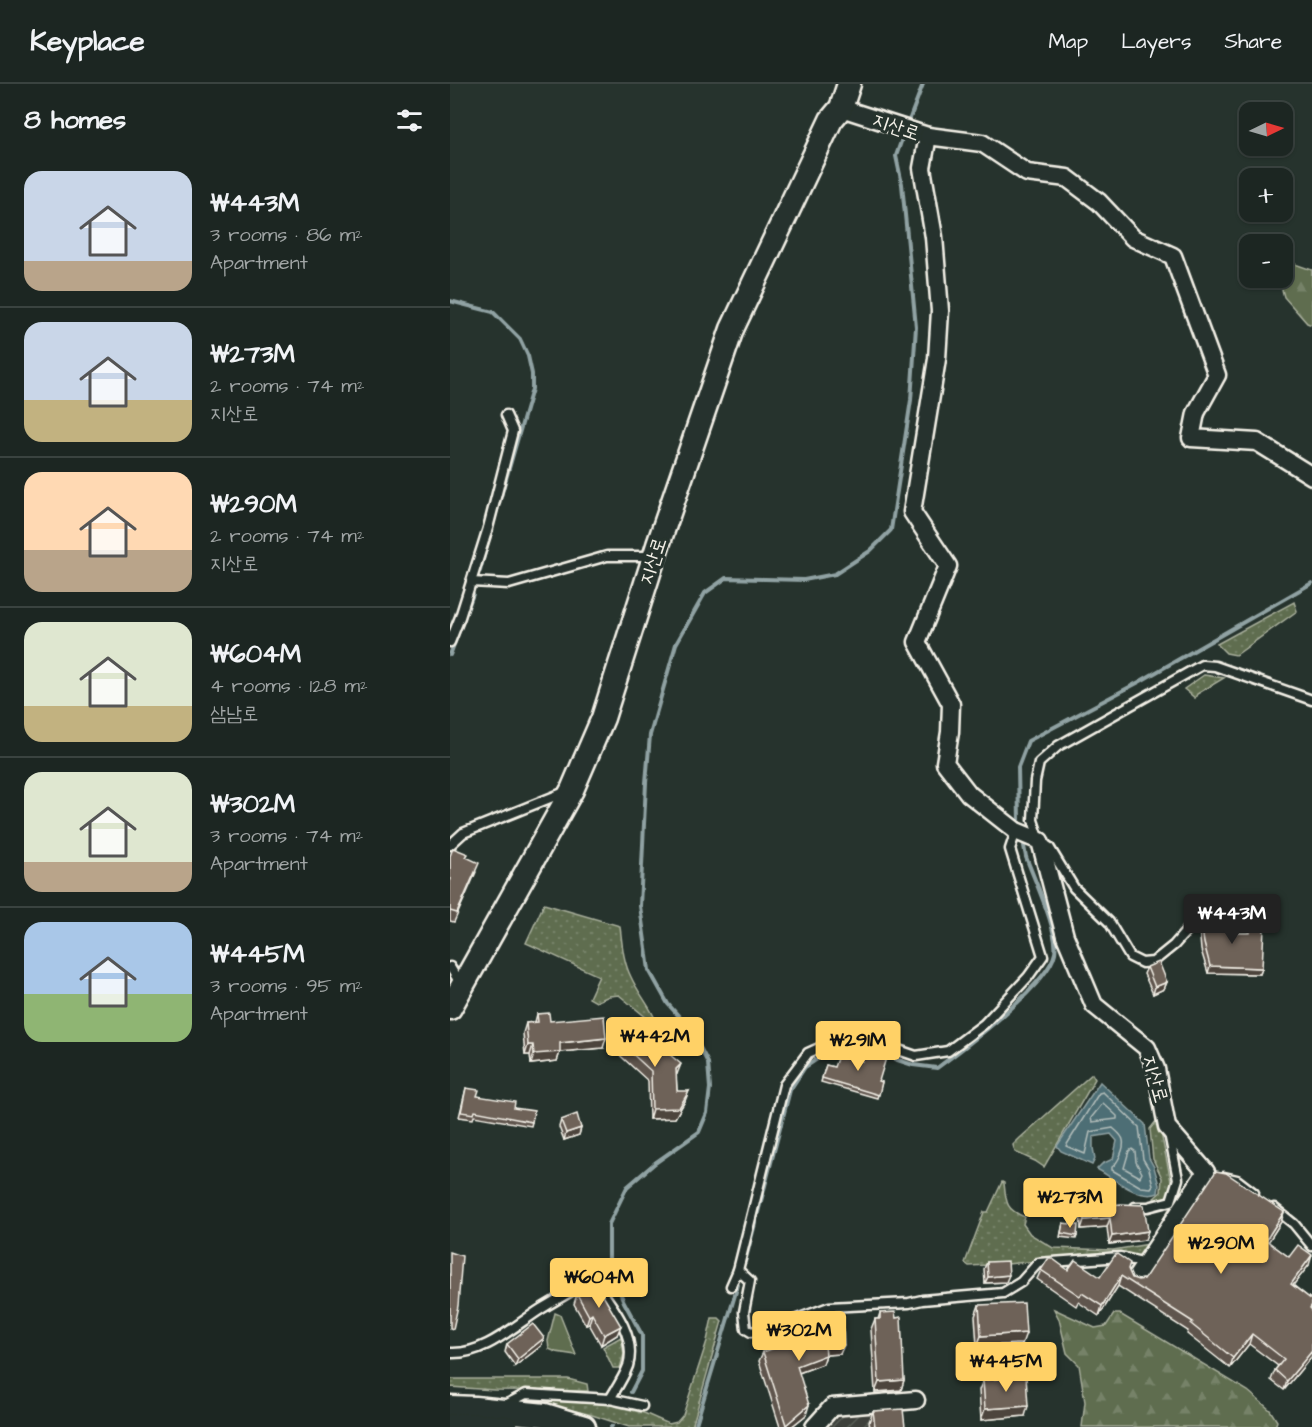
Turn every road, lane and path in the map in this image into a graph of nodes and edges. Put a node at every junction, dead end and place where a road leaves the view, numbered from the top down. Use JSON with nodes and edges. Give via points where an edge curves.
{"nodes":[{"id":1,"x":849,"y":84,"type":"edge"},
{"id":2,"x":842,"y":108,"type":"junction"},
{"id":3,"x":921,"y":134,"type":"junction"},
{"id":4,"x":506,"y":415,"type":"dead end"},
{"id":5,"x":1312,"y":476,"type":"edge"},
{"id":6,"x":654,"y":556,"type":"junction"},
{"id":7,"x":471,"y":582,"type":"junction"},
{"id":8,"x":450,"y":642,"type":"edge"},
{"id":9,"x":1312,"y":700,"type":"edge"},
{"id":10,"x":572,"y":790,"type":"junction"},
{"id":11,"x":1016,"y":831,"type":"junction"},
{"id":12,"x":1040,"y":841,"type":"junction"},
{"id":13,"x":450,"y":845,"type":"edge"},
{"id":14,"x":1231,"y":911,"type":"dead end"},
{"id":15,"x":454,"y":979,"type":"edge"},
{"id":16,"x":450,"y":1008,"type":"edge"},
{"id":17,"x":1167,"y":1127,"type":"junction"},
{"id":18,"x":1206,"y":1172,"type":"junction"},
{"id":19,"x":1261,"y":1198,"type":"edge"},
{"id":20,"x":1269,"y":1205,"type":"edge"},
{"id":21,"x":1127,"y":1206,"type":"edge"},
{"id":22,"x":1312,"y":1245,"type":"edge"},
{"id":23,"x":1146,"y":1263,"type":"junction"},
{"id":24,"x":738,"y":1270,"type":"junction"},
{"id":25,"x":1135,"y":1279,"type":"edge"},
{"id":26,"x":731,"y":1286,"type":"dead end"},
{"id":27,"x":450,"y":1353,"type":"edge"},
{"id":28,"x":610,"y":1399,"type":"junction"},
{"id":29,"x":916,"y":1400,"type":"dead end"},
{"id":30,"x":642,"y":1406,"type":"dead end"},
{"id":31,"x":450,"y":1407,"type":"edge"},
{"id":32,"x":501,"y":1418,"type":"edge"},
{"id":33,"x":450,"y":1426,"type":"edge"},
{"id":34,"x":585,"y":1427,"type":"edge"},
{"id":35,"x":814,"y":1427,"type":"edge"}],
"edges":[{"from":1,"to":2,"type":"main road","name":"지산로"},
{"from":2,"to":3,"type":"street","name":"지산로"},
{"from":2,"to":6,"type":"main road","name":"지산로","via":[[831,120],[732,329]]},
{"from":3,"to":5,"type":"street","via":[[982,143],[1027,173],[1067,178],[1099,202],[1133,238],[1173,256],[1217,375],[1197,413],[1191,438],[1257,442]]},
{"from":3,"to":11,"type":"street","name":"지산로","via":[[940,311],[937,359],[912,512],[948,566],[917,642],[951,704],[945,763],[969,794]]},
{"from":4,"to":7,"type":"lane","via":[[513,432]]},
{"from":6,"to":7,"type":"lane","via":[[607,556],[509,584]]},
{"from":6,"to":10,"type":"main road","name":"지산로","via":[[603,718]]},
{"from":7,"to":8,"type":"lane"},
{"from":9,"to":12,"type":"lane","name":"지산로","via":[[1202,665],[1058,746],[1039,763],[1033,819]]},
{"from":10,"to":13,"type":"lane","via":[[463,832]]},
{"from":10,"to":15,"type":"main road","name":"지산로"},
{"from":11,"to":12,"type":"street","name":"지산로"},
{"from":11,"to":24,"type":"lane","via":[[1010,849],[1043,956],[984,1024],[948,1051],[916,1056],[846,1036],[808,1053],[784,1085]]},
{"from":12,"to":14,"type":"lane","name":"지산로","via":[[1049,847],[1074,888],[1109,922],[1130,957],[1142,963],[1153,962],[1174,945],[1210,904],[1219,903]]},
{"from":12,"to":17,"type":"street","name":"지산로","via":[[1065,936],[1094,1005],[1147,1048],[1156,1069]]},
{"from":15,"to":16,"type":"main road","name":"지산로"},
{"from":17,"to":18,"type":"street","name":"지산로"},
{"from":17,"to":21,"type":"lane","via":[[1178,1179],[1171,1201],[1148,1207]]},
{"from":18,"to":19,"type":"lane","via":[[1237,1180]]},
{"from":18,"to":23,"type":"street"},
{"from":20,"to":22,"type":"lane","via":[[1294,1224]]},
{"from":23,"to":24,"type":"lane","via":[[1120,1257],[1038,1263],[1021,1282],[1003,1293],[829,1307],[751,1332],[746,1329],[744,1312],[750,1281]]},
{"from":23,"to":25,"type":"street"},
{"from":24,"to":26,"type":"lane"},
{"from":27,"to":28,"type":"lane","via":[[461,1354],[499,1339],[586,1283],[597,1285],[617,1313],[630,1347],[628,1366]]},
{"from":28,"to":30,"type":"lane"},
{"from":28,"to":32,"type":"lane","via":[[526,1394]]},
{"from":29,"to":35,"type":"street","via":[[832,1407]]},
{"from":31,"to":32,"type":"main road"},
{"from":32,"to":33,"type":"main road"},
{"from":32,"to":34,"type":"main road","via":[[545,1415]]}]}
